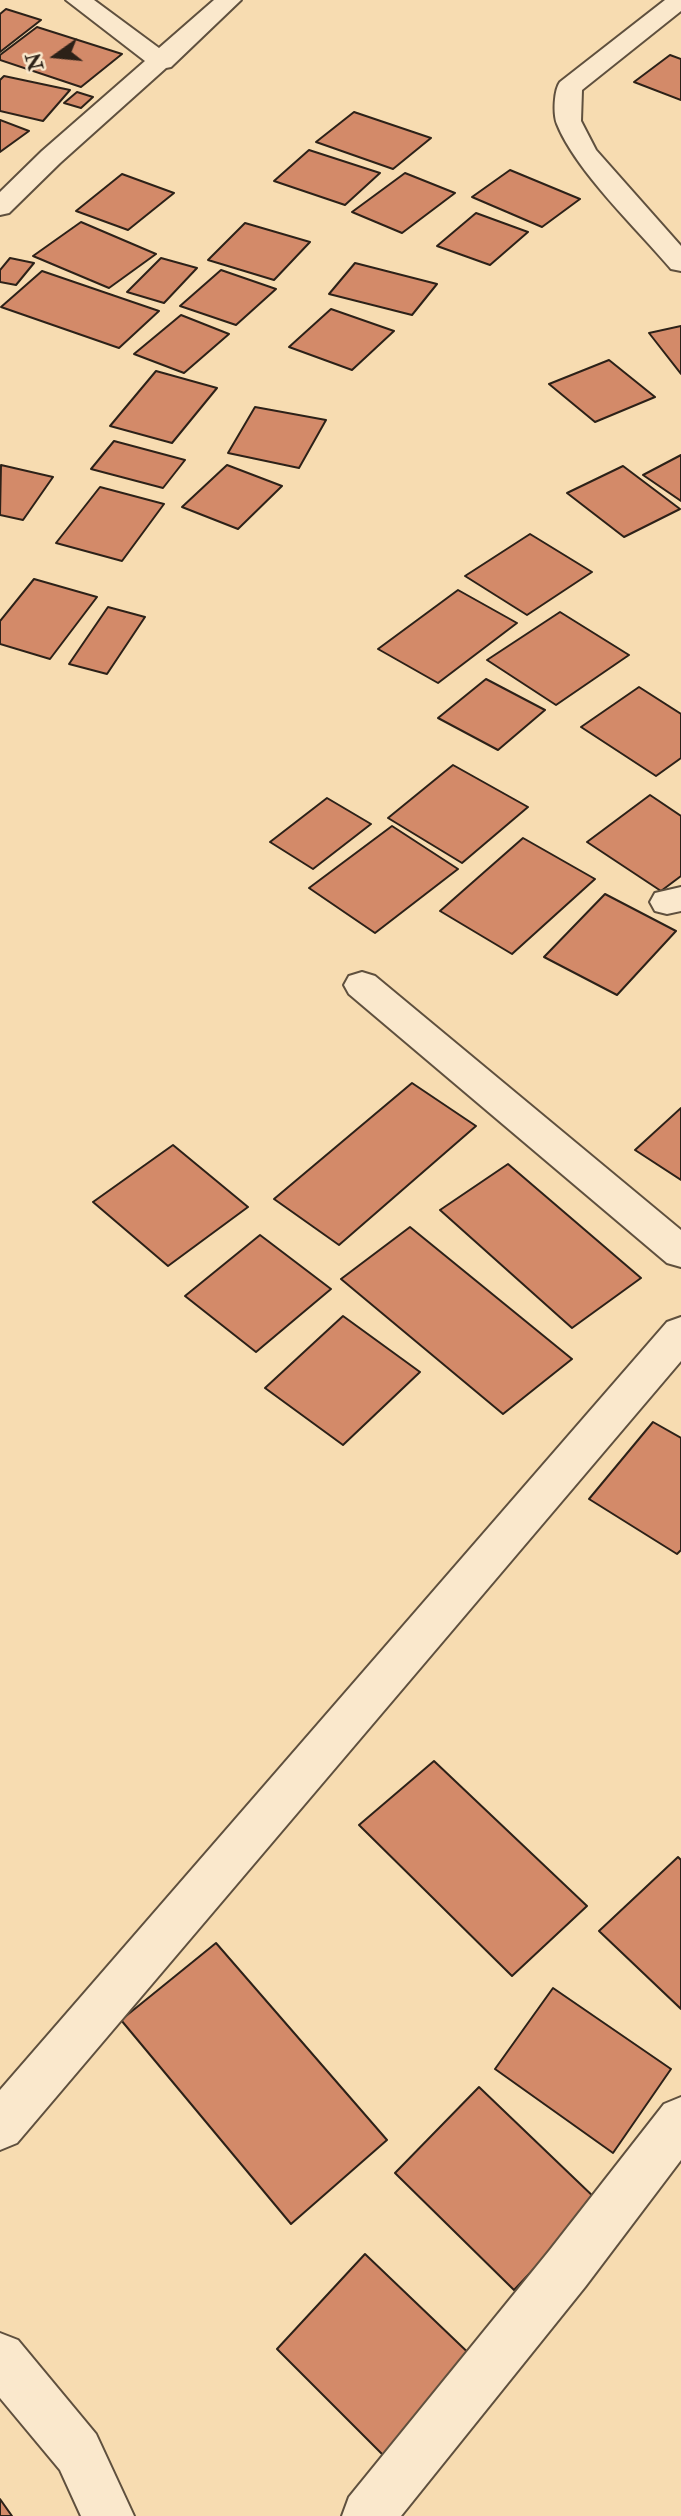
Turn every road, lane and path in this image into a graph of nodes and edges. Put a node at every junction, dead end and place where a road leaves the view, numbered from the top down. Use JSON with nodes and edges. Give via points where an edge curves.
{"nodes":[{"id":1,"x":78,"y":0,"type":"edge"},
{"id":2,"x":229,"y":0,"type":"edge"},
{"id":3,"x":680,"y":0,"type":"edge"},
{"id":4,"x":162,"y":62,"type":"junction"},
{"id":5,"x":1,"y":204,"type":"edge"},
{"id":6,"x":681,"y":263,"type":"edge"},
{"id":7,"x":362,"y":985,"type":"dead end"},
{"id":8,"x":681,"y":1252,"type":"edge"},
{"id":9,"x":681,"y":1333,"type":"edge"},
{"id":10,"x":681,"y":2121,"type":"edge"},
{"id":11,"x":0,"y":2126,"type":"edge"},
{"id":12,"x":0,"y":2358,"type":"edge"},
{"id":13,"x":108,"y":2516,"type":"edge"},
{"id":14,"x":368,"y":2516,"type":"edge"}],
"edges":[{"from":1,"to":4,"type":"street"},
{"from":2,"to":4,"type":"street"},
{"from":3,"to":6,"type":"street","via":[[569,87],[568,121],[585,153]]},
{"from":4,"to":5,"type":"street"},
{"from":7,"to":8,"type":"street"},
{"from":9,"to":11,"type":"street"},
{"from":10,"to":14,"type":"street"},
{"from":12,"to":13,"type":"street","via":[[78,2452]]}]}
